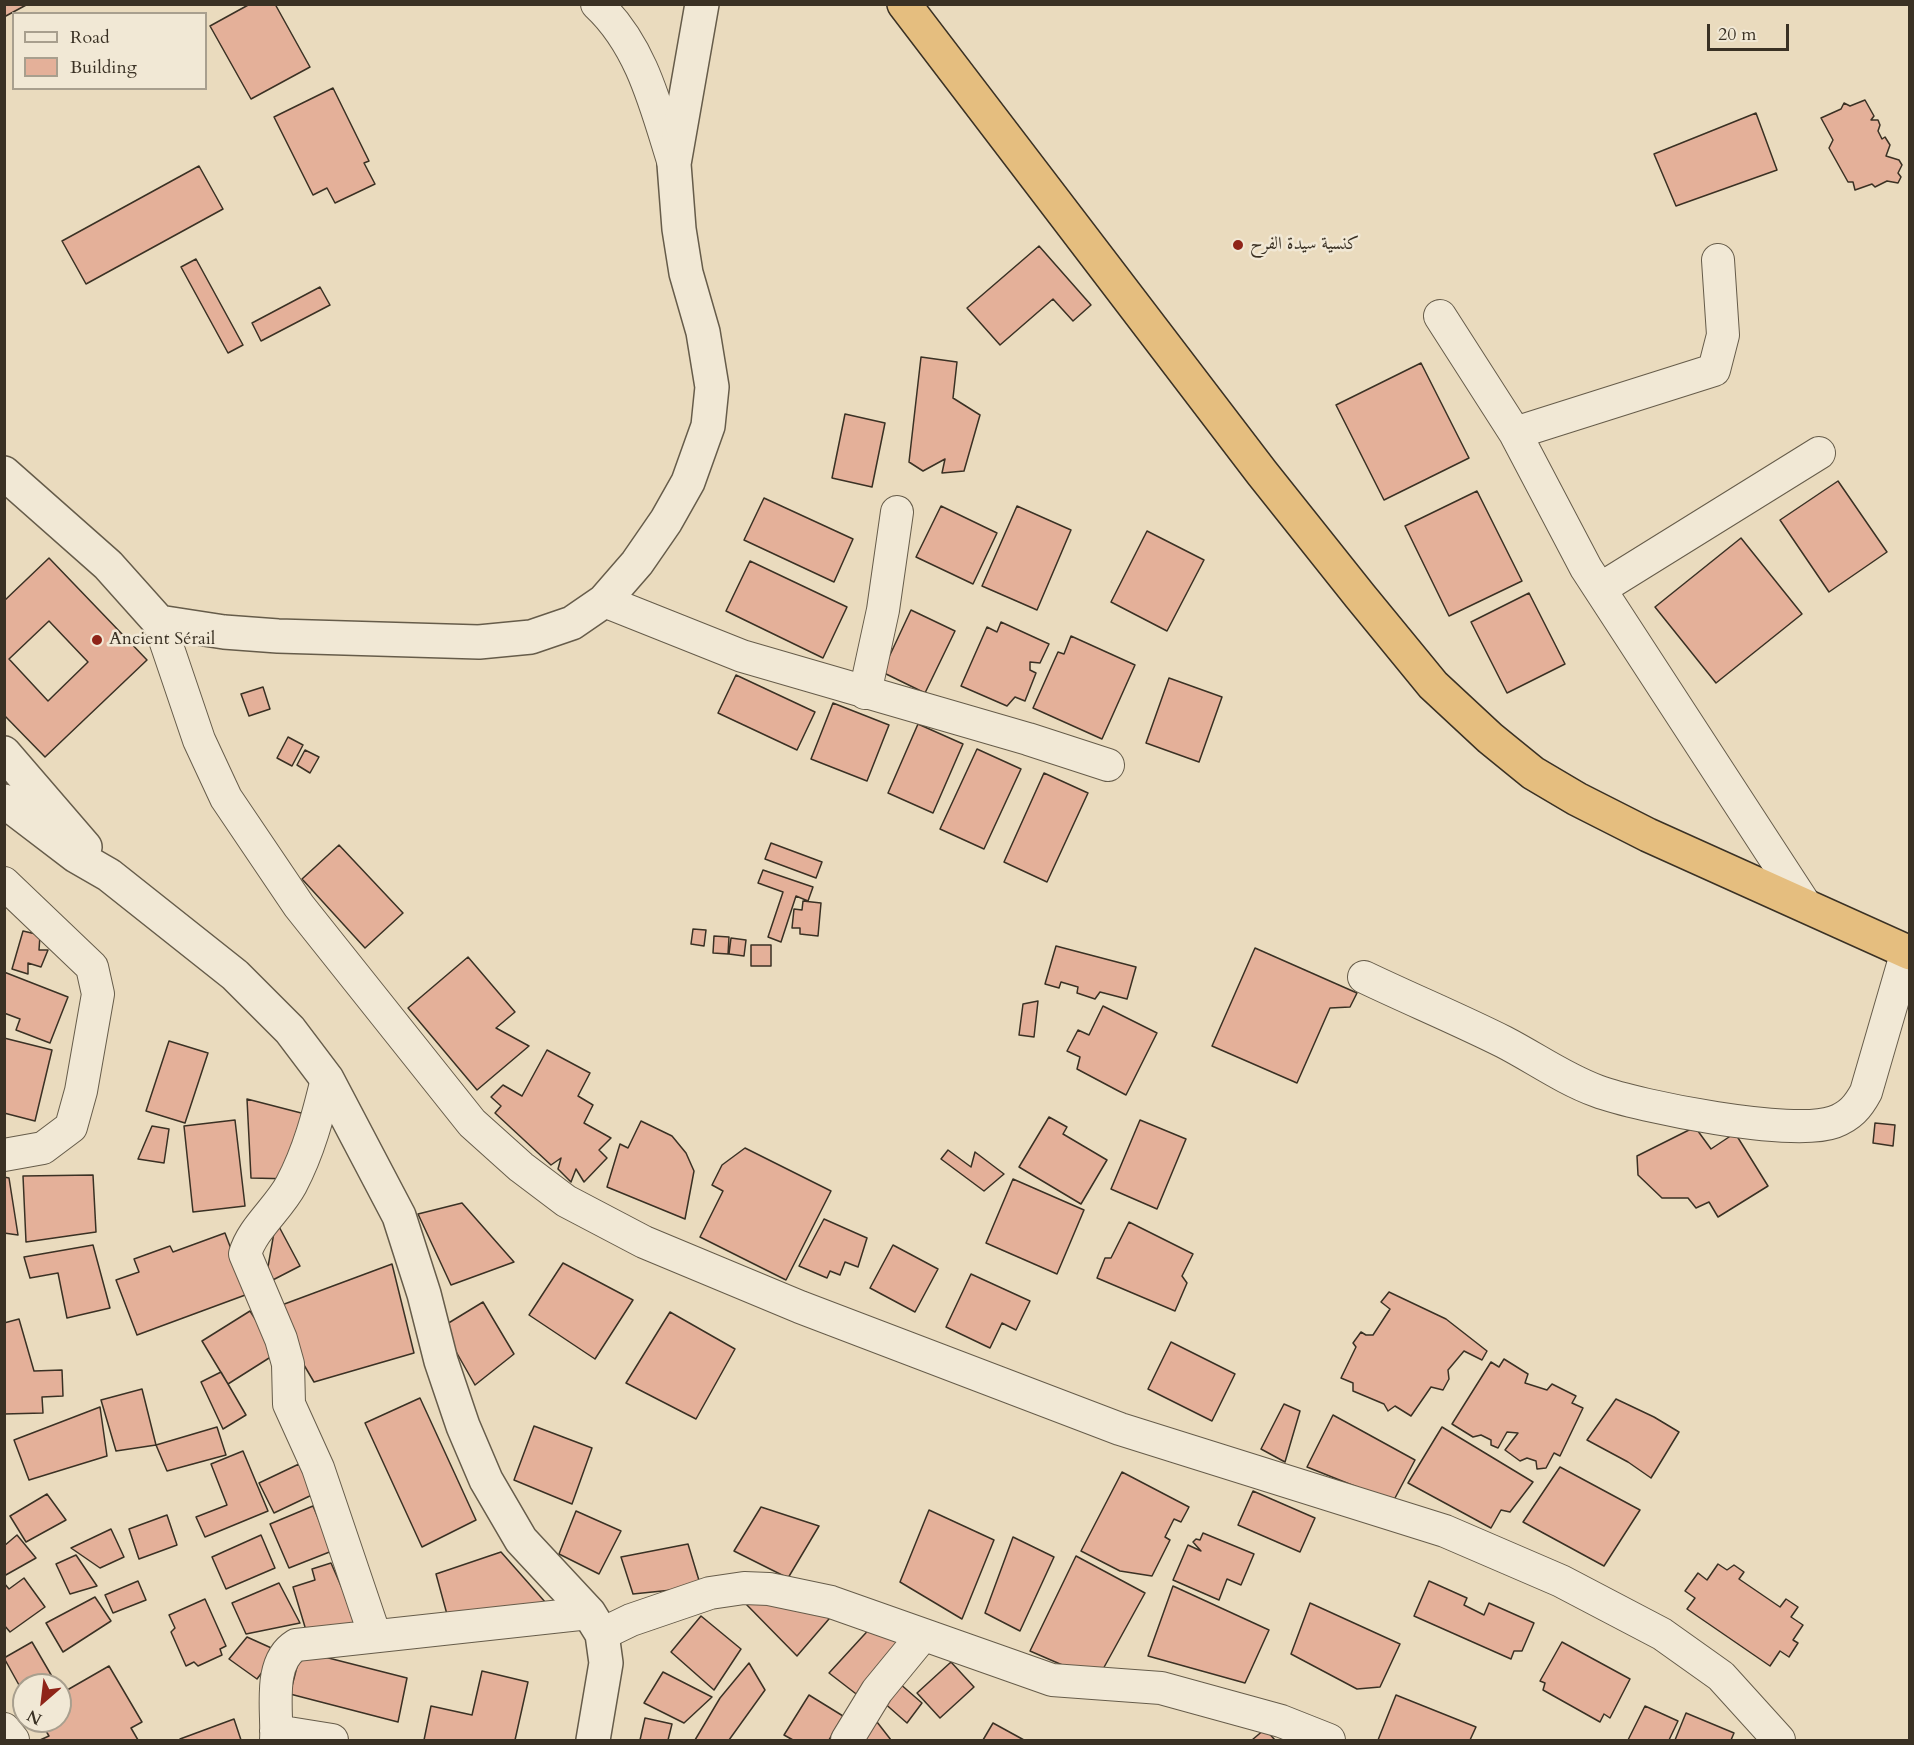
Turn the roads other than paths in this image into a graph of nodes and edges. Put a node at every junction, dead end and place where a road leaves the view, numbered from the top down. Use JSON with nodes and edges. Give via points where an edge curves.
{"nodes":[{"id":1,"x":597,"y":4,"type":"edge"},
{"id":2,"x":702,"y":4,"type":"edge"},
{"id":3,"x":904,"y":4,"type":"edge"},
{"id":4,"x":674,"y":164,"type":"junction"},
{"id":5,"x":1718,"y":260,"type":"dead end"},
{"id":6,"x":1440,"y":316,"type":"dead end"},
{"id":7,"x":1515,"y":433,"type":"junction"},
{"id":8,"x":1819,"y":453,"type":"dead end"},
{"id":9,"x":4,"y":473,"type":"edge"},
{"id":10,"x":897,"y":512,"type":"dead end"},
{"id":11,"x":1600,"y":589,"type":"junction"},
{"id":12,"x":604,"y":601,"type":"junction"},
{"id":13,"x":159,"y":622,"type":"junction"},
{"id":14,"x":865,"y":693,"type":"junction"},
{"id":15,"x":4,"y":753,"type":"edge"},
{"id":16,"x":1108,"y":765,"type":"dead end"},
{"id":17,"x":4,"y":801,"type":"edge"},
{"id":18,"x":109,"y":875,"type":"junction"},
{"id":19,"x":4,"y":883,"type":"edge"},
{"id":20,"x":1806,"y":906,"type":"junction"},
{"id":21,"x":1908,"y":952,"type":"edge"},
{"id":22,"x":1364,"y":977,"type":"dead end"},
{"id":23,"x":327,"y":1079,"type":"junction"},
{"id":24,"x":4,"y":1155,"type":"edge"},
{"id":25,"x":595,"y":1623,"type":"junction"},
{"id":26,"x":922,"y":1635,"type":"junction"},
{"id":27,"x":375,"y":1636,"type":"junction"},
{"id":28,"x":4,"y":1728,"type":"edge"},
{"id":29,"x":276,"y":1736,"type":"edge"},
{"id":30,"x":13,"y":1740,"type":"edge"},
{"id":31,"x":332,"y":1740,"type":"edge"},
{"id":32,"x":593,"y":1740,"type":"edge"},
{"id":33,"x":847,"y":1740,"type":"edge"},
{"id":34,"x":1329,"y":1740,"type":"edge"},
{"id":35,"x":1779,"y":1740,"type":"edge"}],
"edges":[{"from":1,"to":4,"type":"street","via":[[625,38],[643,69]]},
{"from":2,"to":4,"type":"street"},
{"from":3,"to":20,"type":"highway","via":[[1262,473],[1433,685],[1533,773],[1576,799]]},
{"from":4,"to":12,"type":"street","via":[[686,273],[703,332],[712,387],[708,426],[688,482],[666,522]]},
{"from":5,"to":7,"type":"street","via":[[1723,335],[1714,370]]},
{"from":6,"to":7,"type":"street"},
{"from":7,"to":11,"type":"street"},
{"from":8,"to":11,"type":"street"},
{"from":9,"to":13,"type":"street","via":[[108,565]]},
{"from":10,"to":14,"type":"street","via":[[884,610]]},
{"from":11,"to":20,"type":"street"},
{"from":12,"to":13,"type":"street","via":[[572,623],[531,637],[479,642],[278,636]]},
{"from":12,"to":14,"type":"street","via":[[742,656]]},
{"from":13,"to":35,"type":"street","via":[[199,740],[226,798],[292,896],[472,1123],[566,1201],[644,1242],[800,1307],[1120,1429],[1445,1532],[1561,1581],[1662,1634],[1721,1676]]},
{"from":14,"to":16,"type":"street"},
{"from":15,"to":18,"type":"street"},
{"from":17,"to":18,"type":"street","via":[[76,856]]},
{"from":18,"to":23,"type":"street","via":[[235,975],[290,1030]]},
{"from":19,"to":24,"type":"street","via":[[92,966],[98,994],[71,1127],[43,1148]]},
{"from":20,"to":21,"type":"highway"},
{"from":21,"to":22,"type":"street","via":[[1858,1108],[1845,1117],[1817,1125],[1744,1121],[1621,1099]]},
{"from":23,"to":25,"type":"street","via":[[399,1216],[441,1361],[486,1480],[521,1540]]},
{"from":23,"to":27,"type":"street","via":[[305,1156],[245,1254],[288,1364],[289,1404],[318,1468]]},
{"from":25,"to":26,"type":"street","via":[[631,1620],[710,1593],[769,1588],[813,1597]]},
{"from":25,"to":27,"type":"street"},
{"from":25,"to":32,"type":"street","via":[[606,1663]]},
{"from":26,"to":33,"type":"street","via":[[877,1690]]},
{"from":26,"to":34,"type":"street","via":[[1052,1680],[1161,1688],[1270,1718]]},
{"from":27,"to":29,"type":"street","via":[[304,1644],[286,1651],[278,1668]]},
{"from":28,"to":30,"type":"street"},
{"from":29,"to":31,"type":"street"}]}
